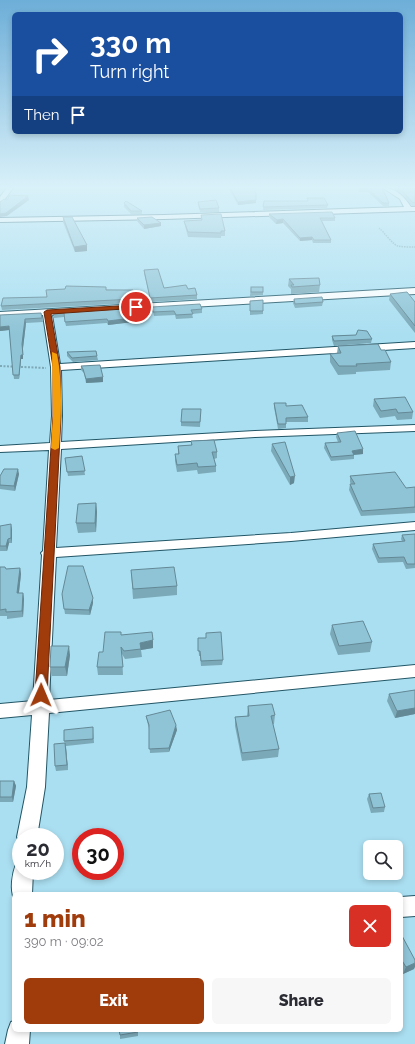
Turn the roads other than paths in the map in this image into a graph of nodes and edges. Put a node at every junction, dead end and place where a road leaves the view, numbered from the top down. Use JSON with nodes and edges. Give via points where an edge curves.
{"nodes":[{"id":1,"x":415,"y":291,"type":"edge"},
{"id":2,"x":47,"y":312,"type":"junction"},
{"id":3,"x":0,"y":315,"type":"edge"},
{"id":4,"x":415,"y":345,"type":"edge"},
{"id":5,"x":56,"y":367,"type":"junction"},
{"id":6,"x":415,"y":428,"type":"edge"},
{"id":7,"x":55,"y":446,"type":"junction"},
{"id":8,"x":0,"y":449,"type":"edge"},
{"id":9,"x":415,"y":526,"type":"edge"},
{"id":10,"x":48,"y":553,"type":"junction"},
{"id":11,"x":415,"y":671,"type":"edge"},
{"id":12,"x":41,"y":706,"type":"junction"},
{"id":13,"x":0,"y":711,"type":"edge"},
{"id":14,"x":29,"y":828,"type":"edge"},
{"id":15,"x":23,"y":880,"type":"edge"},
{"id":16,"x":22,"y":892,"type":"edge"},
{"id":17,"x":415,"y":906,"type":"edge"},
{"id":18,"x":403,"y":907,"type":"edge"},
{"id":19,"x":19,"y":1032,"type":"edge"},
{"id":20,"x":17,"y":1044,"type":"edge"}],
"edges":[{"from":1,"to":2,"type":"street"},
{"from":2,"to":3,"type":"street"},
{"from":2,"to":5,"type":"street"},
{"from":4,"to":5,"type":"street"},
{"from":5,"to":7,"type":"street"},
{"from":6,"to":7,"type":"street"},
{"from":7,"to":8,"type":"street"},
{"from":7,"to":10,"type":"street"},
{"from":9,"to":10,"type":"street"},
{"from":10,"to":12,"type":"street"},
{"from":11,"to":12,"type":"street"},
{"from":12,"to":13,"type":"street"},
{"from":12,"to":14,"type":"street","via":[[36,786]]},
{"from":15,"to":16,"type":"street"},
{"from":17,"to":18,"type":"street"},
{"from":19,"to":20,"type":"street"}]}
